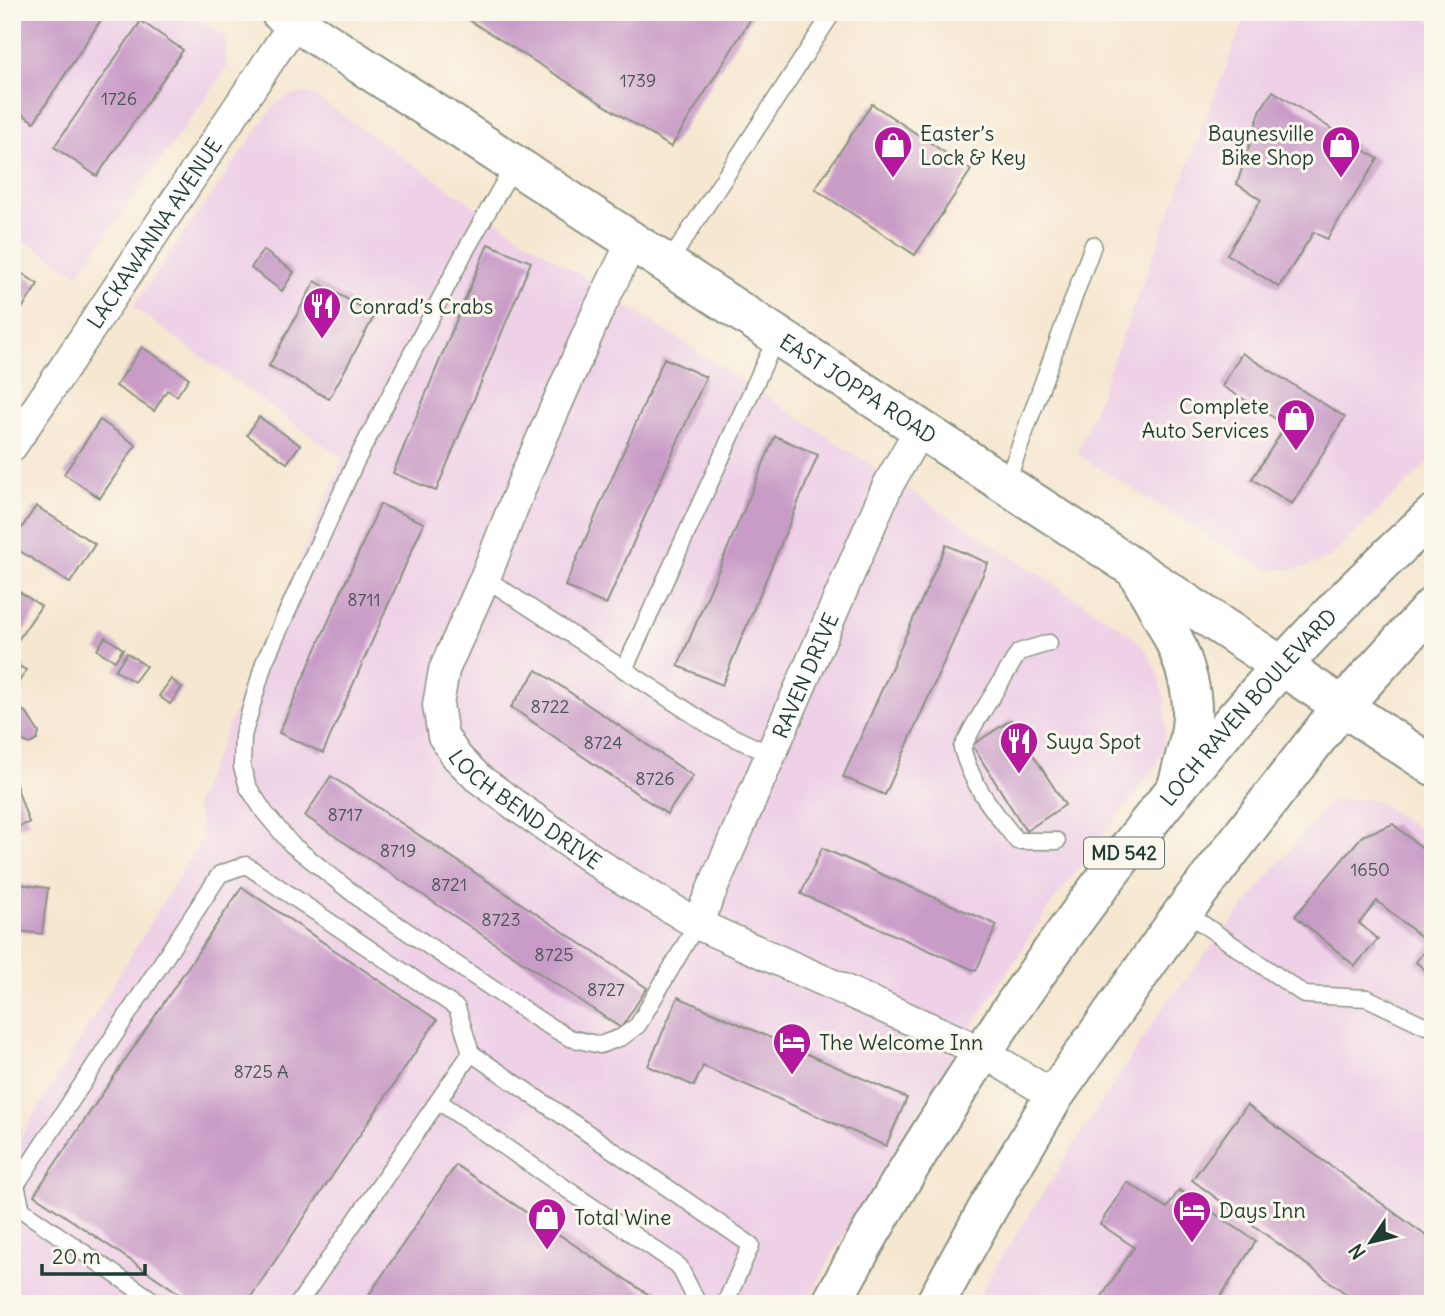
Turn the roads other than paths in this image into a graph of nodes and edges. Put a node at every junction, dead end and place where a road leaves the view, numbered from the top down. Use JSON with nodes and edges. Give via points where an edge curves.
{"nodes":[{"id":1,"x":833,"y":12,"type":"edge"},
{"id":2,"x":288,"y":17,"type":"edge"},
{"id":3,"x":514,"y":165,"type":"junction"},
{"id":4,"x":632,"y":242,"type":"junction"},
{"id":5,"x":1093,"y":245,"type":"dead end"},
{"id":6,"x":668,"y":264,"type":"junction"},
{"id":7,"x":777,"y":335,"type":"junction"},
{"id":8,"x":920,"y":429,"type":"junction"},
{"id":9,"x":12,"y":446,"type":"edge"},
{"id":10,"x":1006,"y":484,"type":"junction"},
{"id":11,"x":1433,"y":515,"type":"edge"},
{"id":12,"x":1135,"y":569,"type":"junction"},
{"id":13,"x":485,"y":578,"type":"junction"},
{"id":14,"x":1433,"y":606,"type":"edge"},
{"id":15,"x":1049,"y":643,"type":"dead end"},
{"id":16,"x":1281,"y":666,"type":"junction"},
{"id":17,"x":624,"y":670,"type":"junction"},
{"id":18,"x":1342,"y":706,"type":"junction"},
{"id":19,"x":771,"y":755,"type":"junction"},
{"id":20,"x":1433,"y":766,"type":"edge"},
{"id":21,"x":1178,"y":783,"type":"junction"},
{"id":22,"x":1057,"y":841,"type":"dead end"},
{"id":23,"x":1184,"y":911,"type":"junction"},
{"id":24,"x":697,"y":924,"type":"junction"},
{"id":25,"x":1426,"y":1026,"type":"dead end"},
{"id":26,"x":983,"y":1052,"type":"junction"},
{"id":27,"x":471,"y":1053,"type":"junction"},
{"id":28,"x":1055,"y":1096,"type":"junction"},
{"id":29,"x":438,"y":1101,"type":"junction"},
{"id":30,"x":158,"y":1304,"type":"edge"},
{"id":31,"x":298,"y":1304,"type":"edge"},
{"id":32,"x":698,"y":1304,"type":"edge"},
{"id":33,"x":724,"y":1304,"type":"edge"},
{"id":34,"x":831,"y":1304,"type":"edge"},
{"id":35,"x":935,"y":1304,"type":"edge"}],
"edges":[{"from":1,"to":6,"type":"lane"},
{"from":2,"to":3,"type":"main road","name":"EAST JOPPA ROAD"},
{"from":2,"to":9,"type":"street","name":"LACKAWANNA AVENUE"},
{"from":3,"to":4,"type":"main road","name":"EAST JOPPA ROAD"},
{"from":3,"to":24,"type":"lane","via":[[356,461],[264,663],[243,736],[242,767],[248,787],[291,844],[365,903],[570,1038],[600,1045],[639,1025]]},
{"from":4,"to":6,"type":"main road","name":"EAST JOPPA ROAD"},
{"from":4,"to":13,"type":"street","name":"LOCH BEND DRIVE","via":[[527,472]]},
{"from":5,"to":10,"type":"lane"},
{"from":6,"to":7,"type":"main road","name":"EAST JOPPA ROAD"},
{"from":7,"to":8,"type":"main road","name":"EAST JOPPA ROAD"},
{"from":7,"to":17,"type":"lane"},
{"from":8,"to":10,"type":"main road","name":"EAST JOPPA ROAD"},
{"from":8,"to":19,"type":"street","name":"RAVEN DRIVE","via":[[888,485]]},
{"from":10,"to":12,"type":"main road","name":"EAST JOPPA ROAD"},
{"from":11,"to":16,"type":"main road","name":"LOCH RAVEN BOULEVARD","number":"MD 542"},
{"from":12,"to":16,"type":"main road","name":"EAST JOPPA ROAD"},
{"from":12,"to":21,"type":"main road","via":[[1184,665],[1191,727]]},
{"from":13,"to":17,"type":"lane"},
{"from":13,"to":24,"type":"street","name":"LOCH BEND DRIVE","via":[[444,670],[438,705],[443,736],[471,771],[515,805],[611,872]]},
{"from":14,"to":18,"type":"main road"},
{"from":15,"to":22,"type":"lane","via":[[1019,652],[962,748],[983,798],[1017,841]]},
{"from":16,"to":18,"type":"main road","name":"EAST JOPPA ROAD"},
{"from":16,"to":21,"type":"main road","name":"LOCH RAVEN BOULEVARD","number":"MD 542"},
{"from":17,"to":19,"type":"lane","via":[[712,727]]},
{"from":18,"to":20,"type":"main road","name":"EAST JOPPA ROAD"},
{"from":18,"to":23,"type":"main road"},
{"from":19,"to":24,"type":"street","name":"RAVEN DRIVE"},
{"from":21,"to":26,"type":"main road","name":"LOCH RAVEN BOULEVARD","number":"MD 542"},
{"from":23,"to":25,"type":"lane","via":[[1306,995],[1367,998]]},
{"from":23,"to":28,"type":"main road"},
{"from":24,"to":26,"type":"street","name":"LOCH BEND DRIVE"},
{"from":26,"to":28,"type":"street","name":"LOCH BEND DRIVE"},
{"from":26,"to":34,"type":"main road","name":"LOCH RAVEN BOULEVARD","number":"MD 542","via":[[912,1162]]},
{"from":27,"to":29,"type":"lane"},
{"from":27,"to":30,"type":"lane","via":[[457,1008],[246,865],[220,874],[16,1185],[22,1210]]},
{"from":27,"to":33,"type":"lane","via":[[751,1245]]},
{"from":28,"to":35,"type":"main road"},
{"from":29,"to":31,"type":"lane"},
{"from":29,"to":32,"type":"lane","via":[[679,1266]]}]}
